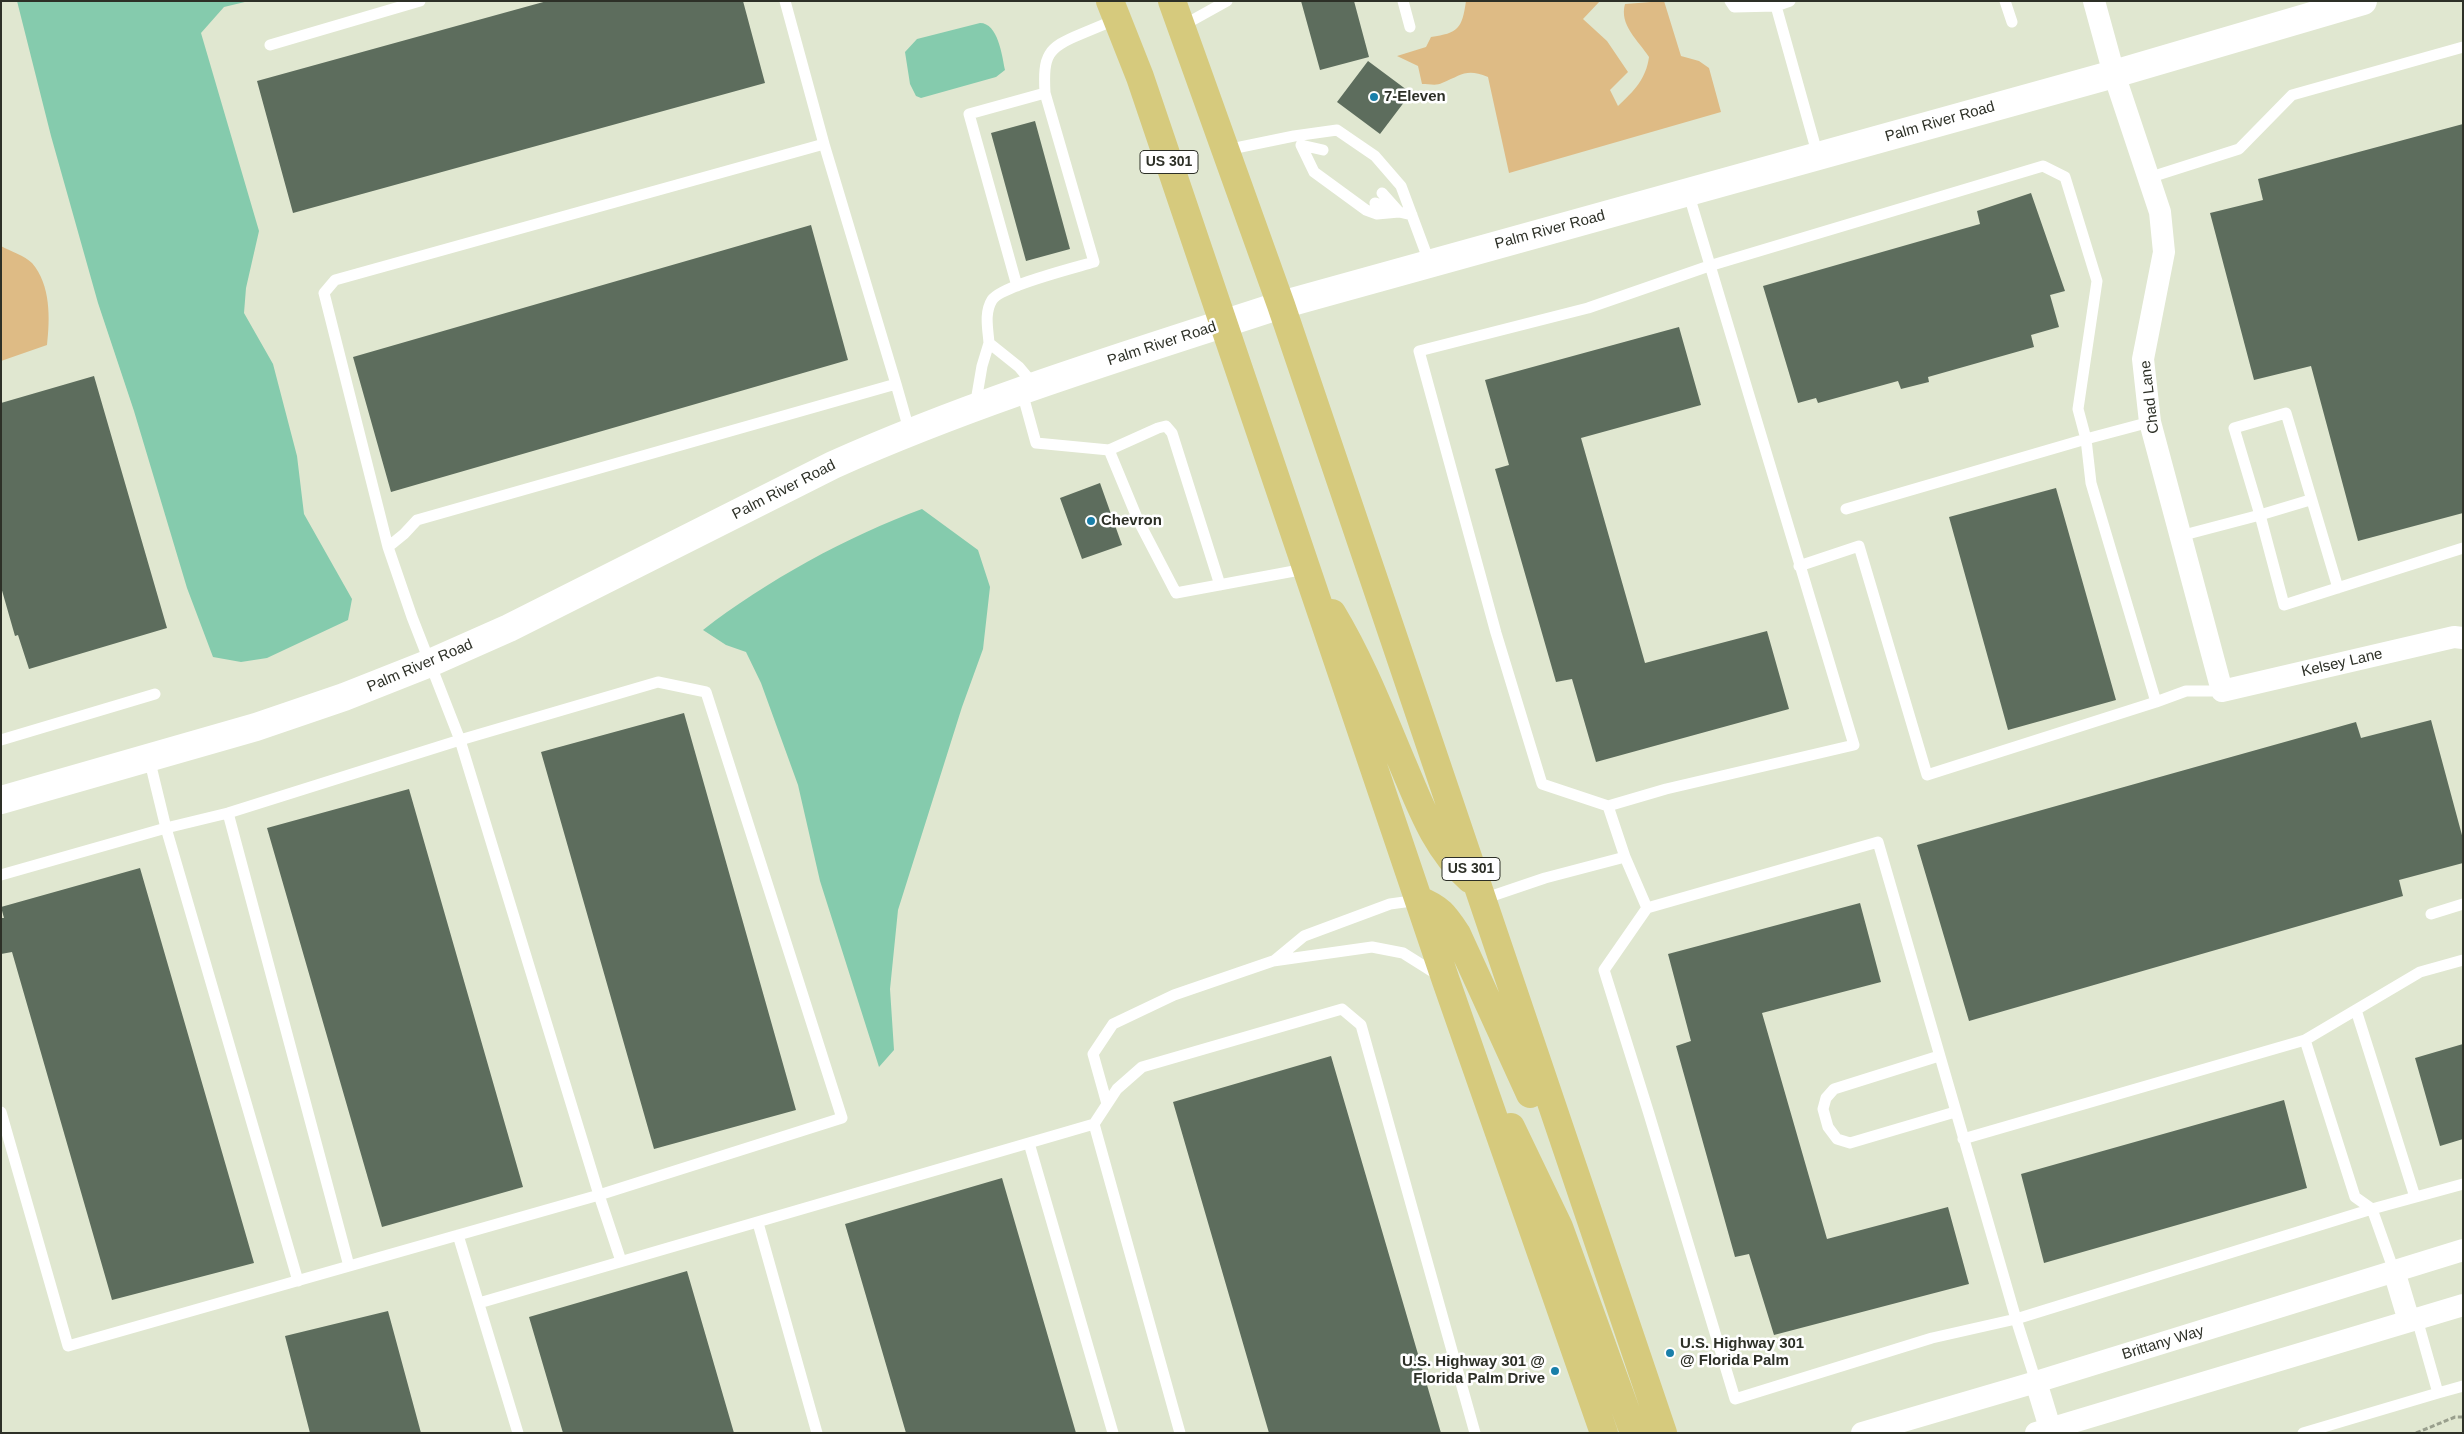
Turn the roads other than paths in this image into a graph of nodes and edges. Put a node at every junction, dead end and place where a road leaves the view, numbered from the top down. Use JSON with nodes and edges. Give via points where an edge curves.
{"nodes":[{"id":1,"x":420,"y":1,"type":"edge"},
{"id":2,"x":784,"y":1,"type":"edge"},
{"id":3,"x":1227,"y":1,"type":"edge"},
{"id":4,"x":1403,"y":1,"type":"edge"},
{"id":5,"x":1730,"y":1,"type":"edge"},
{"id":6,"x":1790,"y":1,"type":"edge"},
{"id":7,"x":2005,"y":1,"type":"edge"},
{"id":8,"x":2094,"y":1,"type":"edge"},
{"id":9,"x":2363,"y":1,"type":"edge"},
{"id":10,"x":1776,"y":6,"type":"junction"},
{"id":11,"x":1113,"y":10,"type":"edge"},
{"id":12,"x":1177,"y":14,"type":"edge"},
{"id":13,"x":2012,"y":22,"type":"dead end"},
{"id":14,"x":1410,"y":26,"type":"dead end"},
{"id":15,"x":270,"y":45,"type":"dead end"},
{"id":16,"x":2463,"y":46,"type":"edge"},
{"id":17,"x":2114,"y":74,"type":"junction"},
{"id":18,"x":1044,"y":92,"type":"junction"},
{"id":19,"x":1297,"y":141,"type":"junction"},
{"id":20,"x":824,"y":144,"type":"junction"},
{"id":21,"x":1226,"y":150,"type":"junction"},
{"id":22,"x":1323,"y":150,"type":"dead end"},
{"id":23,"x":1818,"y":156,"type":"junction"},
{"id":24,"x":1315,"y":160,"type":"dead end"},
{"id":25,"x":2148,"y":178,"type":"junction"},
{"id":26,"x":1688,"y":192,"type":"junction"},
{"id":27,"x":1379,"y":198,"type":"dead end"},
{"id":28,"x":1399,"y":212,"type":"junction"},
{"id":29,"x":1412,"y":215,"type":"junction"},
{"id":30,"x":1430,"y":264,"type":"junction"},
{"id":31,"x":1709,"y":266,"type":"junction"},
{"id":32,"x":1017,"y":286,"type":"junction"},
{"id":33,"x":1281,"y":305,"type":"junction"},
{"id":34,"x":1224,"y":323,"type":"junction"},
{"id":35,"x":989,"y":343,"type":"junction"},
{"id":36,"x":896,"y":384,"type":"junction"},
{"id":37,"x":1029,"y":389,"type":"junction"},
{"id":38,"x":974,"y":409,"type":"junction"},
{"id":39,"x":2150,"y":422,"type":"junction"},
{"id":40,"x":910,"y":433,"type":"junction"},
{"id":41,"x":2086,"y":439,"type":"junction"},
{"id":42,"x":1109,"y":450,"type":"junction"},
{"id":43,"x":2310,"y":500,"type":"junction"},
{"id":44,"x":1846,"y":509,"type":"dead end"},
{"id":45,"x":2260,"y":515,"type":"junction"},
{"id":46,"x":2180,"y":536,"type":"junction"},
{"id":47,"x":388,"y":547,"type":"junction"},
{"id":48,"x":2463,"y":548,"type":"edge"},
{"id":49,"x":1799,"y":566,"type":"junction"},
{"id":50,"x":1305,"y":569,"type":"junction"},
{"id":51,"x":1220,"y":585,"type":"junction"},
{"id":52,"x":2338,"y":588,"type":"junction"},
{"id":53,"x":2463,"y":638,"type":"edge"},
{"id":54,"x":430,"y":663,"type":"junction"},
{"id":55,"x":2222,"y":691,"type":"junction"},
{"id":56,"x":154,"y":694,"type":"dead end"},
{"id":57,"x":2156,"y":702,"type":"junction"},
{"id":58,"x":1,"y":740,"type":"edge"},
{"id":59,"x":460,"y":740,"type":"junction"},
{"id":60,"x":149,"y":758,"type":"junction"},
{"id":61,"x":1,"y":800,"type":"edge"},
{"id":62,"x":1608,"y":806,"type":"junction"},
{"id":63,"x":228,"y":813,"type":"junction"},
{"id":64,"x":166,"y":828,"type":"junction"},
{"id":65,"x":1626,"y":857,"type":"junction"},
{"id":66,"x":1,"y":875,"type":"edge"},
{"id":67,"x":1479,"y":892,"type":"junction"},
{"id":68,"x":1419,"y":900,"type":"junction"},
{"id":69,"x":2463,"y":904,"type":"edge"},
{"id":70,"x":1647,"y":908,"type":"junction"},
{"id":71,"x":2431,"y":914,"type":"dead end"},
{"id":72,"x":2463,"y":960,"type":"edge"},
{"id":73,"x":1273,"y":961,"type":"junction"},
{"id":74,"x":1446,"y":981,"type":"junction"},
{"id":75,"x":2356,"y":1010,"type":"junction"},
{"id":76,"x":2306,"y":1040,"type":"junction"},
{"id":77,"x":1939,"y":1056,"type":"junction"},
{"id":78,"x":1483,"y":1087,"type":"junction"},
{"id":79,"x":1107,"y":1104,"type":"junction"},
{"id":80,"x":1,"y":1112,"type":"edge"},
{"id":81,"x":1955,"y":1112,"type":"junction"},
{"id":82,"x":1094,"y":1124,"type":"junction"},
{"id":83,"x":1963,"y":1139,"type":"junction"},
{"id":84,"x":1029,"y":1143,"type":"junction"},
{"id":85,"x":2463,"y":1184,"type":"edge"},
{"id":86,"x":599,"y":1195,"type":"junction"},
{"id":87,"x":2414,"y":1197,"type":"junction"},
{"id":88,"x":2372,"y":1209,"type":"junction"},
{"id":89,"x":758,"y":1223,"type":"junction"},
{"id":90,"x":1592,"y":1228,"type":"junction"},
{"id":91,"x":458,"y":1235,"type":"junction"},
{"id":92,"x":2463,"y":1250,"type":"edge"},
{"id":93,"x":621,"y":1261,"type":"junction"},
{"id":94,"x":349,"y":1266,"type":"junction"},
{"id":95,"x":2394,"y":1270,"type":"junction"},
{"id":96,"x":298,"y":1281,"type":"junction"},
{"id":97,"x":479,"y":1303,"type":"junction"},
{"id":98,"x":2463,"y":1305,"type":"edge"},
{"id":99,"x":2016,"y":1319,"type":"junction"},
{"id":100,"x":2413,"y":1320,"type":"junction"},
{"id":101,"x":2036,"y":1382,"type":"junction"},
{"id":102,"x":2463,"y":1386,"type":"edge"},
{"id":103,"x":2438,"y":1393,"type":"junction"},
{"id":104,"x":2046,"y":1431,"type":"edge"},
{"id":105,"x":518,"y":1433,"type":"edge"},
{"id":106,"x":817,"y":1433,"type":"edge"},
{"id":107,"x":1113,"y":1433,"type":"edge"},
{"id":108,"x":1180,"y":1433,"type":"edge"},
{"id":109,"x":1475,"y":1433,"type":"edge"},
{"id":110,"x":1604,"y":1433,"type":"edge"},
{"id":111,"x":1634,"y":1433,"type":"edge"},
{"id":112,"x":1662,"y":1433,"type":"edge"},
{"id":113,"x":1862,"y":1433,"type":"edge"},
{"id":114,"x":2305,"y":1433,"type":"edge"}],
"edges":[{"from":1,"to":15,"type":"lane"},
{"from":2,"to":20,"type":"lane"},
{"from":3,"to":12,"type":"lane"},
{"from":4,"to":14,"type":"lane"},
{"from":5,"to":10,"type":"lane","via":[[1734,7]]},
{"from":6,"to":10,"type":"lane"},
{"from":7,"to":13,"type":"lane"},
{"from":8,"to":17,"type":"street","name":"Chad Lane"},
{"from":9,"to":17,"type":"street","name":"Palm River Road"},
{"from":10,"to":23,"type":"lane"},
{"from":11,"to":18,"type":"lane","via":[[1054,46],[1045,67]]},
{"from":11,"to":34,"type":"main road","number":"US 301","via":[[1140,77]]},
{"from":12,"to":21,"type":"main road","number":"US 301"},
{"from":16,"to":25,"type":"lane","via":[[2292,95],[2239,149]]},
{"from":17,"to":23,"type":"street","name":"Palm River Road"},
{"from":17,"to":25,"type":"street","name":"Chad Lane"},
{"from":18,"to":32,"type":"lane","via":[[969,114]]},
{"from":18,"to":32,"type":"lane","via":[[1094,262]]},
{"from":19,"to":21,"type":"lane"},
{"from":19,"to":22,"type":"lane"},
{"from":19,"to":24,"type":"lane"},
{"from":19,"to":28,"type":"lane","via":[[1314,172],[1366,210],[1377,214]]},
{"from":19,"to":29,"type":"lane","via":[[1337,130],[1345,135],[1375,156],[1401,186]]},
{"from":20,"to":36,"type":"lane"},
{"from":20,"to":47,"type":"lane","via":[[335,280],[324,293]]},
{"from":21,"to":33,"type":"main road","number":"US 301"},
{"from":23,"to":26,"type":"street","name":"Palm River Road"},
{"from":25,"to":39,"type":"street","name":"Chad Lane","via":[[2160,212],[2164,252],[2143,359]]},
{"from":26,"to":30,"type":"street","name":"Palm River Road"},
{"from":26,"to":31,"type":"lane"},
{"from":27,"to":28,"type":"lane"},
{"from":28,"to":29,"type":"lane"},
{"from":29,"to":30,"type":"lane"},
{"from":30,"to":33,"type":"street","name":"Palm River Road"},
{"from":31,"to":41,"type":"lane","via":[[2043,166],[2065,177],[2097,281],[2078,409]]},
{"from":31,"to":49,"type":"lane"},
{"from":31,"to":62,"type":"lane","via":[[1588,308],[1419,352],[1496,632],[1542,784]]},
{"from":32,"to":35,"type":"lane","via":[[992,300],[987,316]]},
{"from":33,"to":34,"type":"street","name":"Palm River Road"},
{"from":33,"to":67,"type":"main road","number":"US 301"},
{"from":34,"to":37,"type":"street","name":"Palm River Road"},
{"from":34,"to":50,"type":"main road","number":"US 301"},
{"from":35,"to":37,"type":"lane","via":[[1019,367]]},
{"from":35,"to":38,"type":"lane"},
{"from":36,"to":40,"type":"lane"},
{"from":36,"to":47,"type":"lane","via":[[417,520]]},
{"from":37,"to":38,"type":"street","name":"Palm River Road"},
{"from":37,"to":42,"type":"lane","via":[[1036,443]]},
{"from":38,"to":40,"type":"street","name":"Palm River Road"},
{"from":39,"to":41,"type":"lane"},
{"from":39,"to":46,"type":"street","name":"Chad Lane"},
{"from":40,"to":54,"type":"street","name":"Palm River Road","via":[[833,465],[509,628]]},
{"from":41,"to":44,"type":"lane"},
{"from":41,"to":57,"type":"lane","via":[[2092,483]]},
{"from":42,"to":51,"type":"lane","via":[[1138,520],[1176,593]]},
{"from":42,"to":51,"type":"lane","via":[[1158,428],[1166,426],[1172,433]]},
{"from":43,"to":45,"type":"lane"},
{"from":43,"to":45,"type":"lane","via":[[2286,413],[2234,428]]},
{"from":43,"to":52,"type":"lane"},
{"from":45,"to":46,"type":"lane"},
{"from":45,"to":52,"type":"lane","via":[[2284,605]]},
{"from":46,"to":55,"type":"street","name":"Chad Lane"},
{"from":47,"to":54,"type":"lane"},
{"from":48,"to":52,"type":"lane"},
{"from":49,"to":57,"type":"lane","via":[[1859,546],[1927,775]]},
{"from":49,"to":62,"type":"lane","via":[[1854,745],[1666,789]]},
{"from":50,"to":51,"type":"lane"},
{"from":50,"to":67,"type":"main road","via":[[1352,646],[1423,814],[1445,852]]},
{"from":50,"to":68,"type":"main road","number":"US 301"},
{"from":53,"to":55,"type":"street","name":"Kelsey Lane","via":[[2454,637]]},
{"from":54,"to":59,"type":"lane"},
{"from":54,"to":60,"type":"street","name":"Palm River Road","via":[[344,698],[256,728]]},
{"from":55,"to":57,"type":"lane","via":[[2186,691]]},
{"from":56,"to":58,"type":"lane"},
{"from":59,"to":63,"type":"lane"},
{"from":59,"to":86,"type":"lane"},
{"from":59,"to":86,"type":"lane","via":[[658,682],[706,692],[842,1118]]},
{"from":60,"to":61,"type":"street","name":"Palm River Road"},
{"from":60,"to":64,"type":"lane"},
{"from":62,"to":65,"type":"lane"},
{"from":63,"to":64,"type":"lane"},
{"from":63,"to":94,"type":"lane"},
{"from":64,"to":66,"type":"lane"},
{"from":64,"to":96,"type":"lane"},
{"from":65,"to":67,"type":"lane"},
{"from":65,"to":70,"type":"lane"},
{"from":67,"to":90,"type":"main road","number":"US 301"},
{"from":68,"to":73,"type":"lane","via":[[1390,904],[1304,936]]},
{"from":68,"to":74,"type":"main road","number":"US 301"},
{"from":68,"to":90,"type":"main road","via":[[1434,906],[1457,934]]},
{"from":69,"to":71,"type":"lane"},
{"from":70,"to":77,"type":"lane","via":[[1878,842]]},
{"from":70,"to":99,"type":"lane","via":[[1604,970],[1734,1399],[1932,1338]]},
{"from":72,"to":75,"type":"lane","via":[[2420,972]]},
{"from":73,"to":74,"type":"lane","via":[[1372,947],[1403,953]]},
{"from":73,"to":79,"type":"lane","via":[[1174,995],[1113,1024],[1094,1054]]},
{"from":74,"to":78,"type":"main road","number":"US 301"},
{"from":75,"to":76,"type":"lane"},
{"from":75,"to":87,"type":"lane"},
{"from":76,"to":83,"type":"lane"},
{"from":76,"to":88,"type":"lane","via":[[2355,1198]]},
{"from":77,"to":81,"type":"lane"},
{"from":77,"to":81,"type":"lane","via":[[1834,1089],[1826,1098],[1824,1109],[1828,1127],[1837,1139],[1850,1143]]},
{"from":78,"to":110,"type":"main road","number":"US 301"},
{"from":78,"to":111,"type":"main road","via":[[1516,1134],[1559,1228]]},
{"from":79,"to":82,"type":"lane"},
{"from":79,"to":109,"type":"lane","via":[[1117,1089],[1142,1067],[1342,1009],[1361,1025]]},
{"from":80,"to":96,"type":"lane","via":[[68,1346]]},
{"from":81,"to":83,"type":"lane"},
{"from":82,"to":84,"type":"lane"},
{"from":82,"to":108,"type":"lane"},
{"from":83,"to":99,"type":"lane"},
{"from":84,"to":89,"type":"lane"},
{"from":84,"to":107,"type":"lane"},
{"from":85,"to":87,"type":"lane"},
{"from":86,"to":91,"type":"lane"},
{"from":86,"to":93,"type":"lane"},
{"from":87,"to":88,"type":"lane"},
{"from":88,"to":95,"type":"lane"},
{"from":88,"to":99,"type":"lane"},
{"from":89,"to":93,"type":"lane"},
{"from":89,"to":106,"type":"lane"},
{"from":90,"to":112,"type":"main road","number":"US 301"},
{"from":91,"to":94,"type":"lane"},
{"from":91,"to":97,"type":"lane"},
{"from":92,"to":95,"type":"street","name":"Brittany Way"},
{"from":93,"to":97,"type":"lane"},
{"from":94,"to":96,"type":"lane"},
{"from":95,"to":100,"type":"street"},
{"from":95,"to":101,"type":"street","name":"Brittany Way"},
{"from":97,"to":105,"type":"lane"},
{"from":98,"to":100,"type":"street"},
{"from":99,"to":101,"type":"lane"},
{"from":100,"to":103,"type":"lane"},
{"from":100,"to":104,"type":"street"},
{"from":101,"to":104,"type":"street"},
{"from":101,"to":113,"type":"street","name":"Brittany Way"},
{"from":102,"to":103,"type":"lane"},
{"from":103,"to":114,"type":"lane"}]}
